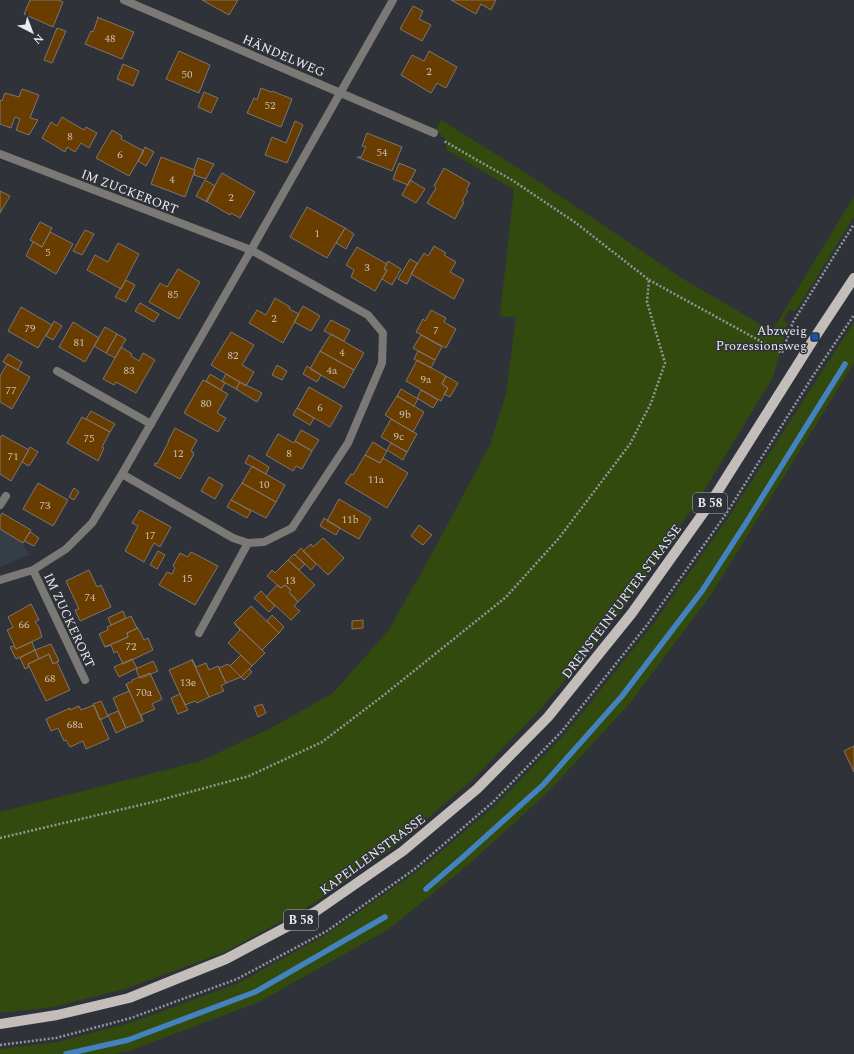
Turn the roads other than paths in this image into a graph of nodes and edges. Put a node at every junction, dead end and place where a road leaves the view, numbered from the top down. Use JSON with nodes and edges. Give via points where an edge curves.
{"nodes":[{"id":1,"x":124,"y":0,"type":"edge"},
{"id":2,"x":148,"y":0,"type":"edge"},
{"id":3,"x":393,"y":0,"type":"edge"},
{"id":4,"x":143,"y":8,"type":"junction"},
{"id":5,"x":341,"y":93,"type":"junction"},
{"id":6,"x":434,"y":133,"type":"road end"},
{"id":7,"x":0,"y":154,"type":"edge"},
{"id":8,"x":252,"y":250,"type":"junction"},
{"id":9,"x":854,"y":278,"type":"edge"},
{"id":10,"x":57,"y":371,"type":"dead end"},
{"id":11,"x":151,"y":424,"type":"junction"},
{"id":12,"x":122,"y":474,"type":"junction"},
{"id":13,"x":6,"y":496,"type":"dead end"},
{"id":14,"x":0,"y":505,"type":"edge"},
{"id":15,"x":248,"y":543,"type":"junction"},
{"id":16,"x":33,"y":570,"type":"junction"},
{"id":17,"x":0,"y":580,"type":"edge"},
{"id":18,"x":199,"y":633,"type":"dead end"},
{"id":19,"x":85,"y":680,"type":"dead end"},
{"id":20,"x":548,"y":717,"type":"joint"},
{"id":21,"x":0,"y":1024,"type":"edge"}],
"edges":[{"from":1,"to":4,"type":"street","name":"HÄNDELWEG"},
{"from":2,"to":4,"type":"street"},
{"from":3,"to":5,"type":"street","name":"IM ZUCKERORT"},
{"from":4,"to":5,"type":"street","name":"HÄNDELWEG"},
{"from":5,"to":6,"type":"street","name":"HÄNDELWEG"},
{"from":5,"to":8,"type":"street","name":"IM ZUCKERORT"},
{"from":7,"to":8,"type":"street","name":"IM ZUCKERORT"},
{"from":8,"to":11,"type":"street","name":"IM ZUCKERORT"},
{"from":8,"to":15,"type":"street","via":[[368,315],[383,334],[382,363],[348,443],[292,528],[264,542]]},
{"from":9,"to":20,"type":"main road","name":"DRENSTEINFURTER STRASSE","number":"B 58","via":[[711,502],[632,613]]},
{"from":10,"to":11,"type":"street"},
{"from":11,"to":12,"type":"street","name":"IM ZUCKERORT"},
{"from":12,"to":15,"type":"street","via":[[233,538]]},
{"from":12,"to":16,"type":"street","name":"IM ZUCKERORT","via":[[92,523],[66,550]]},
{"from":13,"to":14,"type":"street"},
{"from":15,"to":18,"type":"street"},
{"from":16,"to":17,"type":"street","name":"IM ZUCKERORT"},
{"from":16,"to":19,"type":"street","name":"IM ZUCKERORT"},
{"from":20,"to":21,"type":"main road","name":"KAPELLENSTRASSE","number":"B 58","via":[[477,789],[403,851],[315,912],[226,959],[128,998],[57,1015]]}]}
